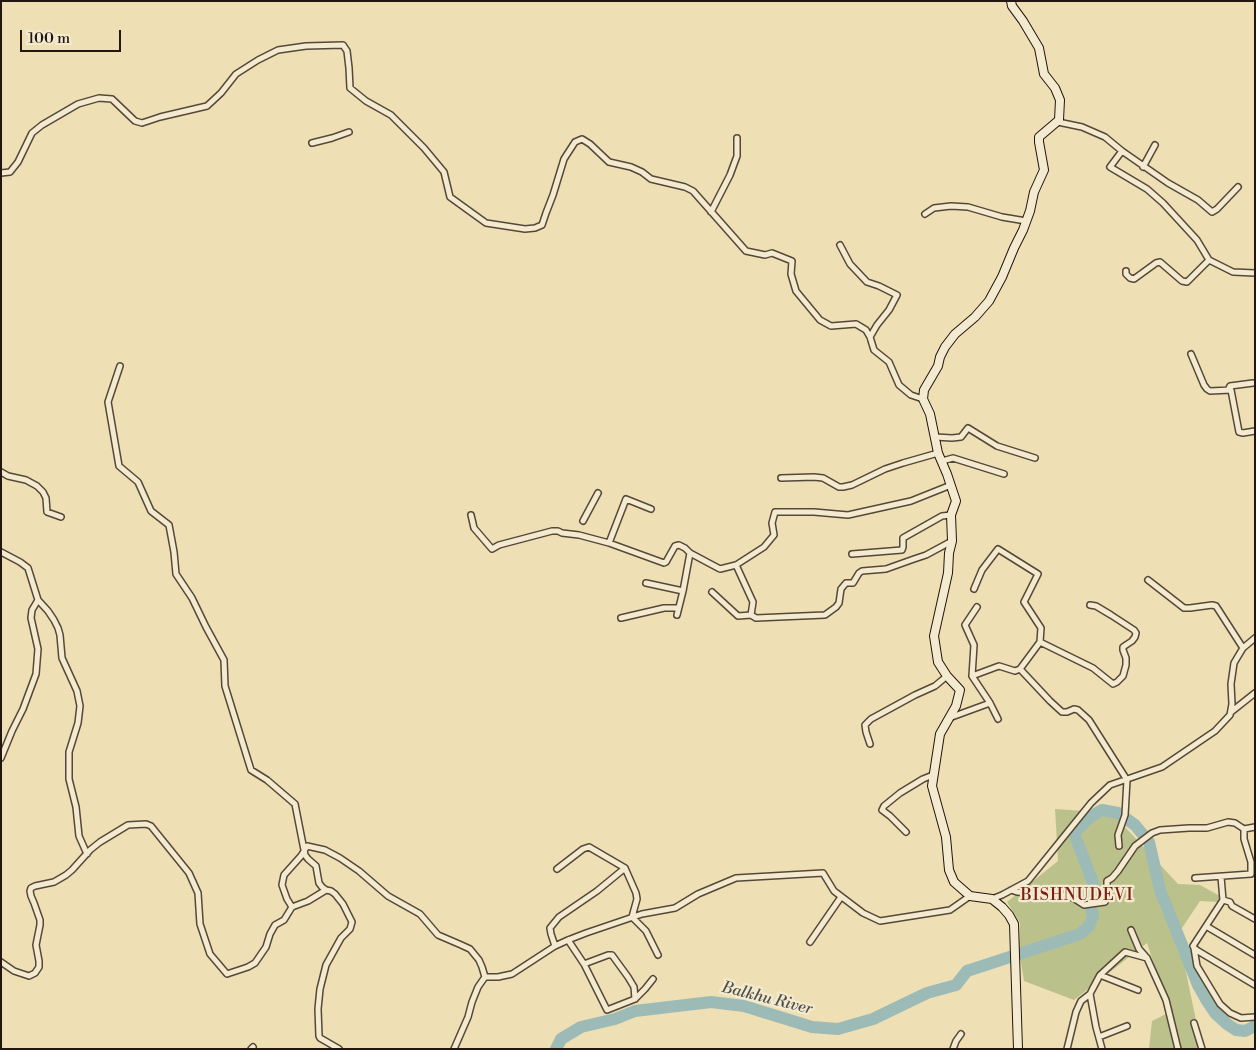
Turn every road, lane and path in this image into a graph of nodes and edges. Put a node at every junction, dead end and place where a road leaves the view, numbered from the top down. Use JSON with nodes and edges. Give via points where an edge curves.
{"nodes":[{"id":1,"x":1010,"y":1,"type":"edge"},
{"id":2,"x":1060,"y":120,"type":"junction"},
{"id":3,"x":349,"y":132,"type":"dead end"},
{"id":4,"x":737,"y":138,"type":"dead end"},
{"id":5,"x":312,"y":142,"type":"dead end"},
{"id":6,"x":1156,"y":145,"type":"dead end"},
{"id":7,"x":1122,"y":151,"type":"junction"},
{"id":8,"x":1143,"y":167,"type":"junction"},
{"id":9,"x":1,"y":173,"type":"edge"},
{"id":10,"x":1238,"y":187,"type":"dead end"},
{"id":11,"x":711,"y":212,"type":"junction"},
{"id":12,"x":925,"y":214,"type":"dead end"},
{"id":13,"x":1026,"y":221,"type":"junction"},
{"id":14,"x":840,"y":245,"type":"dead end"},
{"id":15,"x":1209,"y":260,"type":"junction"},
{"id":16,"x":1126,"y":271,"type":"dead end"},
{"id":17,"x":1255,"y":273,"type":"edge"},
{"id":18,"x":870,"y":337,"type":"junction"},
{"id":19,"x":1191,"y":354,"type":"dead end"},
{"id":20,"x":120,"y":366,"type":"dead end"},
{"id":21,"x":1252,"y":383,"type":"dead end"},
{"id":22,"x":1231,"y":390,"type":"junction"},
{"id":23,"x":923,"y":399,"type":"junction"},
{"id":24,"x":1255,"y":431,"type":"edge"},
{"id":25,"x":935,"y":437,"type":"junction"},
{"id":26,"x":938,"y":453,"type":"junction"},
{"id":27,"x":1035,"y":458,"type":"dead end"},
{"id":28,"x":942,"y":461,"type":"junction"},
{"id":29,"x":1,"y":472,"type":"edge"},
{"id":30,"x":1004,"y":474,"type":"dead end"},
{"id":31,"x":781,"y":478,"type":"dead end"},
{"id":32,"x":951,"y":485,"type":"junction"},
{"id":33,"x":598,"y":493,"type":"dead end"},
{"id":34,"x":651,"y":509,"type":"dead end"},
{"id":35,"x":471,"y":515,"type":"dead end"},
{"id":36,"x":951,"y":515,"type":"junction"},
{"id":37,"x":61,"y":517,"type":"dead end"},
{"id":38,"x":583,"y":521,"type":"dead end"},
{"id":39,"x":952,"y":541,"type":"junction"},
{"id":40,"x":609,"y":543,"type":"junction"},
{"id":41,"x":1,"y":552,"type":"edge"},
{"id":42,"x":690,"y":553,"type":"junction"},
{"id":43,"x":852,"y":554,"type":"dead end"},
{"id":44,"x":736,"y":565,"type":"junction"},
{"id":45,"x":1148,"y":580,"type":"dead end"},
{"id":46,"x":646,"y":583,"type":"dead end"},
{"id":47,"x":974,"y":589,"type":"dead end"},
{"id":48,"x":683,"y":591,"type":"junction"},
{"id":49,"x":712,"y":592,"type":"dead end"},
{"id":50,"x":38,"y":600,"type":"junction"},
{"id":51,"x":1090,"y":605,"type":"dead end"},
{"id":52,"x":977,"y":606,"type":"dead end"},
{"id":53,"x":678,"y":608,"type":"junction"},
{"id":54,"x":751,"y":614,"type":"junction"},
{"id":55,"x":677,"y":615,"type":"dead end"},
{"id":56,"x":621,"y":618,"type":"dead end"},
{"id":57,"x":1255,"y":638,"type":"edge"},
{"id":58,"x":1040,"y":642,"type":"junction"},
{"id":59,"x":1243,"y":648,"type":"junction"},
{"id":60,"x":1020,"y":669,"type":"junction"},
{"id":61,"x":947,"y":676,"type":"junction"},
{"id":62,"x":972,"y":676,"type":"junction"},
{"id":63,"x":1255,"y":693,"type":"edge"},
{"id":64,"x":990,"y":703,"type":"junction"},
{"id":65,"x":1230,"y":712,"type":"junction"},
{"id":66,"x":948,"y":718,"type":"junction"},
{"id":67,"x":998,"y":719,"type":"dead end"},
{"id":68,"x":870,"y":744,"type":"dead end"},
{"id":69,"x":1,"y":758,"type":"edge"},
{"id":70,"x":933,"y":775,"type":"junction"},
{"id":71,"x":1127,"y":780,"type":"junction"},
{"id":72,"x":1255,"y":827,"type":"edge"},
{"id":73,"x":1244,"y":829,"type":"junction"},
{"id":74,"x":906,"y":832,"type":"dead end"},
{"id":75,"x":1119,"y":846,"type":"dead end"},
{"id":76,"x":304,"y":850,"type":"junction"},
{"id":77,"x":87,"y":854,"type":"junction"},
{"id":78,"x":625,"y":868,"type":"junction"},
{"id":79,"x":557,"y":869,"type":"dead end"},
{"id":80,"x":1222,"y":877,"type":"junction"},
{"id":81,"x":1196,"y":878,"type":"dead end"},
{"id":82,"x":326,"y":890,"type":"junction"},
{"id":83,"x":1011,"y":890,"type":"junction"},
{"id":84,"x":970,"y":896,"type":"junction"},
{"id":85,"x":841,"y":897,"type":"junction"},
{"id":86,"x":992,"y":899,"type":"junction"},
{"id":87,"x":1223,"y":900,"type":"junction"},
{"id":88,"x":292,"y":907,"type":"junction"},
{"id":89,"x":632,"y":917,"type":"junction"},
{"id":90,"x":1255,"y":919,"type":"edge"},
{"id":91,"x":1206,"y":926,"type":"junction"},
{"id":92,"x":1131,"y":930,"type":"dead end"},
{"id":93,"x":568,"y":940,"type":"junction"},
{"id":94,"x":810,"y":942,"type":"dead end"},
{"id":95,"x":555,"y":946,"type":"junction"},
{"id":96,"x":1194,"y":948,"type":"junction"},
{"id":97,"x":658,"y":955,"type":"dead end"},
{"id":98,"x":1255,"y":955,"type":"edge"},
{"id":99,"x":1147,"y":958,"type":"junction"},
{"id":100,"x":1,"y":962,"type":"edge"},
{"id":101,"x":584,"y":964,"type":"junction"},
{"id":102,"x":1100,"y":974,"type":"junction"},
{"id":103,"x":485,"y":977,"type":"junction"},
{"id":104,"x":653,"y":979,"type":"dead end"},
{"id":105,"x":1255,"y":985,"type":"edge"},
{"id":106,"x":1138,"y":990,"type":"dead end"},
{"id":107,"x":1090,"y":994,"type":"junction"},
{"id":108,"x":635,"y":999,"type":"junction"},
{"id":109,"x":1255,"y":1017,"type":"edge"},
{"id":110,"x":1194,"y":1023,"type":"dead end"},
{"id":111,"x":1127,"y":1026,"type":"dead end"},
{"id":112,"x":961,"y":1034,"type":"dead end"},
{"id":113,"x":1099,"y":1037,"type":"junction"},
{"id":114,"x":339,"y":1049,"type":"edge"},
{"id":115,"x":454,"y":1049,"type":"edge"},
{"id":116,"x":953,"y":1049,"type":"edge"},
{"id":117,"x":1018,"y":1049,"type":"edge"},
{"id":118,"x":1067,"y":1049,"type":"edge"},
{"id":119,"x":1102,"y":1049,"type":"edge"},
{"id":120,"x":1178,"y":1049,"type":"edge"},
{"id":121,"x":1202,"y":1049,"type":"edge"}],
"edges":[{"from":1,"to":2,"type":"street","via":[[1038,48],[1044,74],[1055,88],[1060,100]]},
{"from":2,"to":7,"type":"street","via":[[1058,122],[1082,127],[1105,137]]},
{"from":2,"to":13,"type":"street","via":[[1039,137],[1044,170]]},
{"from":3,"to":5,"type":"street"},
{"from":4,"to":11,"type":"street","via":[[737,156]]},
{"from":6,"to":8,"type":"street"},
{"from":7,"to":8,"type":"street"},
{"from":7,"to":15,"type":"street","via":[[1110,167],[1163,203],[1197,240]]},
{"from":8,"to":10,"type":"street","via":[[1212,212]]},
{"from":9,"to":11,"type":"street","via":[[10,172],[32,134],[42,125],[78,104],[100,98],[112,99],[135,121],[142,123],[207,106],[236,74],[278,50],[343,45],[350,68],[350,88],[391,115],[444,172],[450,197],[486,223],[525,229],[542,225],[564,159],[575,142],[582,139],[609,162],[631,167],[650,179],[685,188]]},
{"from":11,"to":18,"type":"street","via":[[746,250],[765,255],[772,253],[792,261],[791,274],[796,292],[820,320],[831,326],[856,324]]},
{"from":12,"to":13,"type":"street","via":[[934,208],[968,207]]},
{"from":13,"to":23,"type":"street","via":[[993,296],[945,347],[924,390]]},
{"from":14,"to":18,"type":"street","via":[[850,264],[867,282],[897,295]]},
{"from":15,"to":16,"type":"street","via":[[1187,282],[1182,282],[1160,262],[1134,279]]},
{"from":15,"to":17,"type":"street","via":[[1234,272]]},
{"from":18,"to":23,"type":"street","via":[[874,350],[889,362],[899,385],[910,395]]},
{"from":19,"to":22,"type":"street","via":[[1207,389]]},
{"from":20,"to":76,"type":"street","via":[[108,402],[119,466],[138,482],[151,511],[169,525],[176,574],[224,660],[225,686],[251,770],[295,804]]},
{"from":21,"to":22,"type":"street","via":[[1230,386]]},
{"from":22,"to":24,"type":"street","via":[[1239,432]]},
{"from":23,"to":25,"type":"street"},
{"from":25,"to":26,"type":"street"},
{"from":25,"to":27,"type":"street","via":[[961,437],[968,428],[997,446]]},
{"from":26,"to":28,"type":"street"},
{"from":26,"to":31,"type":"street","via":[[894,466],[843,487],[823,478]]},
{"from":28,"to":30,"type":"street","via":[[953,458]]},
{"from":28,"to":32,"type":"street"},
{"from":29,"to":37,"type":"street","via":[[37,486],[46,498],[47,512]]},
{"from":32,"to":36,"type":"street","via":[[956,501]]},
{"from":32,"to":44,"type":"street","via":[[911,501],[848,515],[776,512],[772,522],[774,535],[764,548]]},
{"from":33,"to":38,"type":"street"},
{"from":34,"to":40,"type":"street","via":[[626,499]]},
{"from":35,"to":40,"type":"street","via":[[474,528],[492,550],[499,545],[552,531]]},
{"from":36,"to":39,"type":"street"},
{"from":36,"to":43,"type":"street","via":[[942,516],[903,538],[902,550]]},
{"from":39,"to":54,"type":"street","via":[[926,555],[886,569],[862,571],[853,583],[846,583],[841,588],[839,602],[825,615],[756,618]]},
{"from":39,"to":61,"type":"street","via":[[934,636],[938,662]]},
{"from":40,"to":42,"type":"street","via":[[664,563],[677,545]]},
{"from":41,"to":50,"type":"street","via":[[28,568]]},
{"from":42,"to":44,"type":"street","via":[[720,569]]},
{"from":42,"to":48,"type":"street"},
{"from":44,"to":54,"type":"street","via":[[753,602]]},
{"from":45,"to":59,"type":"street","via":[[1184,608],[1216,606]]},
{"from":46,"to":48,"type":"street"},
{"from":47,"to":58,"type":"street","via":[[982,570],[998,549],[1038,574],[1024,602],[1042,628]]},
{"from":48,"to":53,"type":"street"},
{"from":49,"to":54,"type":"street","via":[[738,616]]},
{"from":50,"to":69,"type":"street","via":[[31,618],[38,649],[36,674]]},
{"from":50,"to":77,"type":"street","via":[[58,628],[62,658],[80,699],[78,723],[69,752],[68,779],[79,836]]},
{"from":51,"to":58,"type":"street","via":[[1111,615],[1136,634],[1123,647],[1126,665],[1124,676],[1117,682],[1113,684],[1088,665]]},
{"from":52,"to":62,"type":"street","via":[[965,625],[974,645]]},
{"from":53,"to":55,"type":"street"},
{"from":53,"to":56,"type":"street"},
{"from":57,"to":59,"type":"street"},
{"from":58,"to":60,"type":"street"},
{"from":59,"to":65,"type":"street","via":[[1234,663]]},
{"from":60,"to":62,"type":"street","via":[[1015,671],[999,666]]},
{"from":60,"to":71,"type":"street","via":[[1062,712],[1078,710],[1088,720]]},
{"from":61,"to":66,"type":"street","via":[[960,690],[956,706]]},
{"from":61,"to":68,"type":"street","via":[[935,686],[871,719],[865,725]]},
{"from":62,"to":64,"type":"street"},
{"from":63,"to":65,"type":"street"},
{"from":64,"to":66,"type":"street"},
{"from":64,"to":67,"type":"street"},
{"from":65,"to":71,"type":"street","via":[[1215,731],[1162,767]]},
{"from":66,"to":70,"type":"street","via":[[940,734]]},
{"from":70,"to":74,"type":"street","via":[[900,794],[882,810]]},
{"from":70,"to":84,"type":"street","via":[[932,786],[946,837],[949,870],[954,882]]},
{"from":71,"to":75,"type":"street"},
{"from":71,"to":83,"type":"street","via":[[1110,785],[1091,803],[1028,881]]},
{"from":72,"to":73,"type":"street"},
{"from":73,"to":80,"type":"street","via":[[1251,874]]},
{"from":73,"to":83,"type":"street","via":[[1228,822],[1208,828],[1160,830],[1147,836],[1107,880],[1105,902],[1084,905],[1058,894]]},
{"from":76,"to":82,"type":"street","via":[[304,855],[316,866],[319,882]]},
{"from":76,"to":88,"type":"street","via":[[284,875],[282,885]]},
{"from":76,"to":103,"type":"street","via":[[307,846],[325,850],[359,871],[388,896],[420,914],[438,935],[470,950],[479,960]]},
{"from":77,"to":88,"type":"street","via":[[128,825],[151,826],[189,874],[198,893],[200,924],[210,954],[227,974],[254,963],[266,947],[275,925],[284,920]]},
{"from":77,"to":100,"type":"street","via":[[66,875],[31,888],[40,920],[36,945],[40,961],[37,971],[26,975]]},
{"from":78,"to":79,"type":"street","via":[[589,847]]},
{"from":78,"to":89,"type":"street","via":[[637,899]]},
{"from":78,"to":95,"type":"street","via":[[550,928]]},
{"from":80,"to":81,"type":"street"},
{"from":80,"to":87,"type":"street"},
{"from":82,"to":88,"type":"street"},
{"from":82,"to":114,"type":"street","via":[[335,894],[352,922],[326,965],[320,989],[319,1036]]},
{"from":83,"to":86,"type":"street"},
{"from":84,"to":85,"type":"street","via":[[950,910],[880,921]]},
{"from":84,"to":86,"type":"street"},
{"from":85,"to":89,"type":"street","via":[[823,873],[736,878],[675,908]]},
{"from":85,"to":94,"type":"street"},
{"from":86,"to":117,"type":"street","via":[[1002,906],[1014,924]]},
{"from":87,"to":90,"type":"street"},
{"from":87,"to":91,"type":"street"},
{"from":89,"to":93,"type":"street"},
{"from":89,"to":97,"type":"street","via":[[646,931]]},
{"from":91,"to":96,"type":"street"},
{"from":91,"to":98,"type":"street"},
{"from":92,"to":99,"type":"street"},
{"from":93,"to":95,"type":"street"},
{"from":93,"to":101,"type":"street"},
{"from":95,"to":103,"type":"street","via":[[512,974]]},
{"from":96,"to":105,"type":"street"},
{"from":96,"to":109,"type":"street","via":[[1197,966],[1220,1004],[1241,1018]]},
{"from":99,"to":102,"type":"street","via":[[1125,952]]},
{"from":99,"to":120,"type":"street","via":[[1166,1000]]},
{"from":101,"to":108,"type":"street","via":[[612,955],[634,987]]},
{"from":101,"to":108,"type":"street","via":[[607,1010]]},
{"from":102,"to":106,"type":"street"},
{"from":102,"to":107,"type":"street"},
{"from":103,"to":115,"type":"street"},
{"from":104,"to":108,"type":"street"},
{"from":107,"to":113,"type":"street"},
{"from":107,"to":118,"type":"street","via":[[1081,1000]]},
{"from":110,"to":121,"type":"street"},
{"from":111,"to":113,"type":"street"},
{"from":112,"to":116,"type":"street"},
{"from":113,"to":119,"type":"street"}]}
